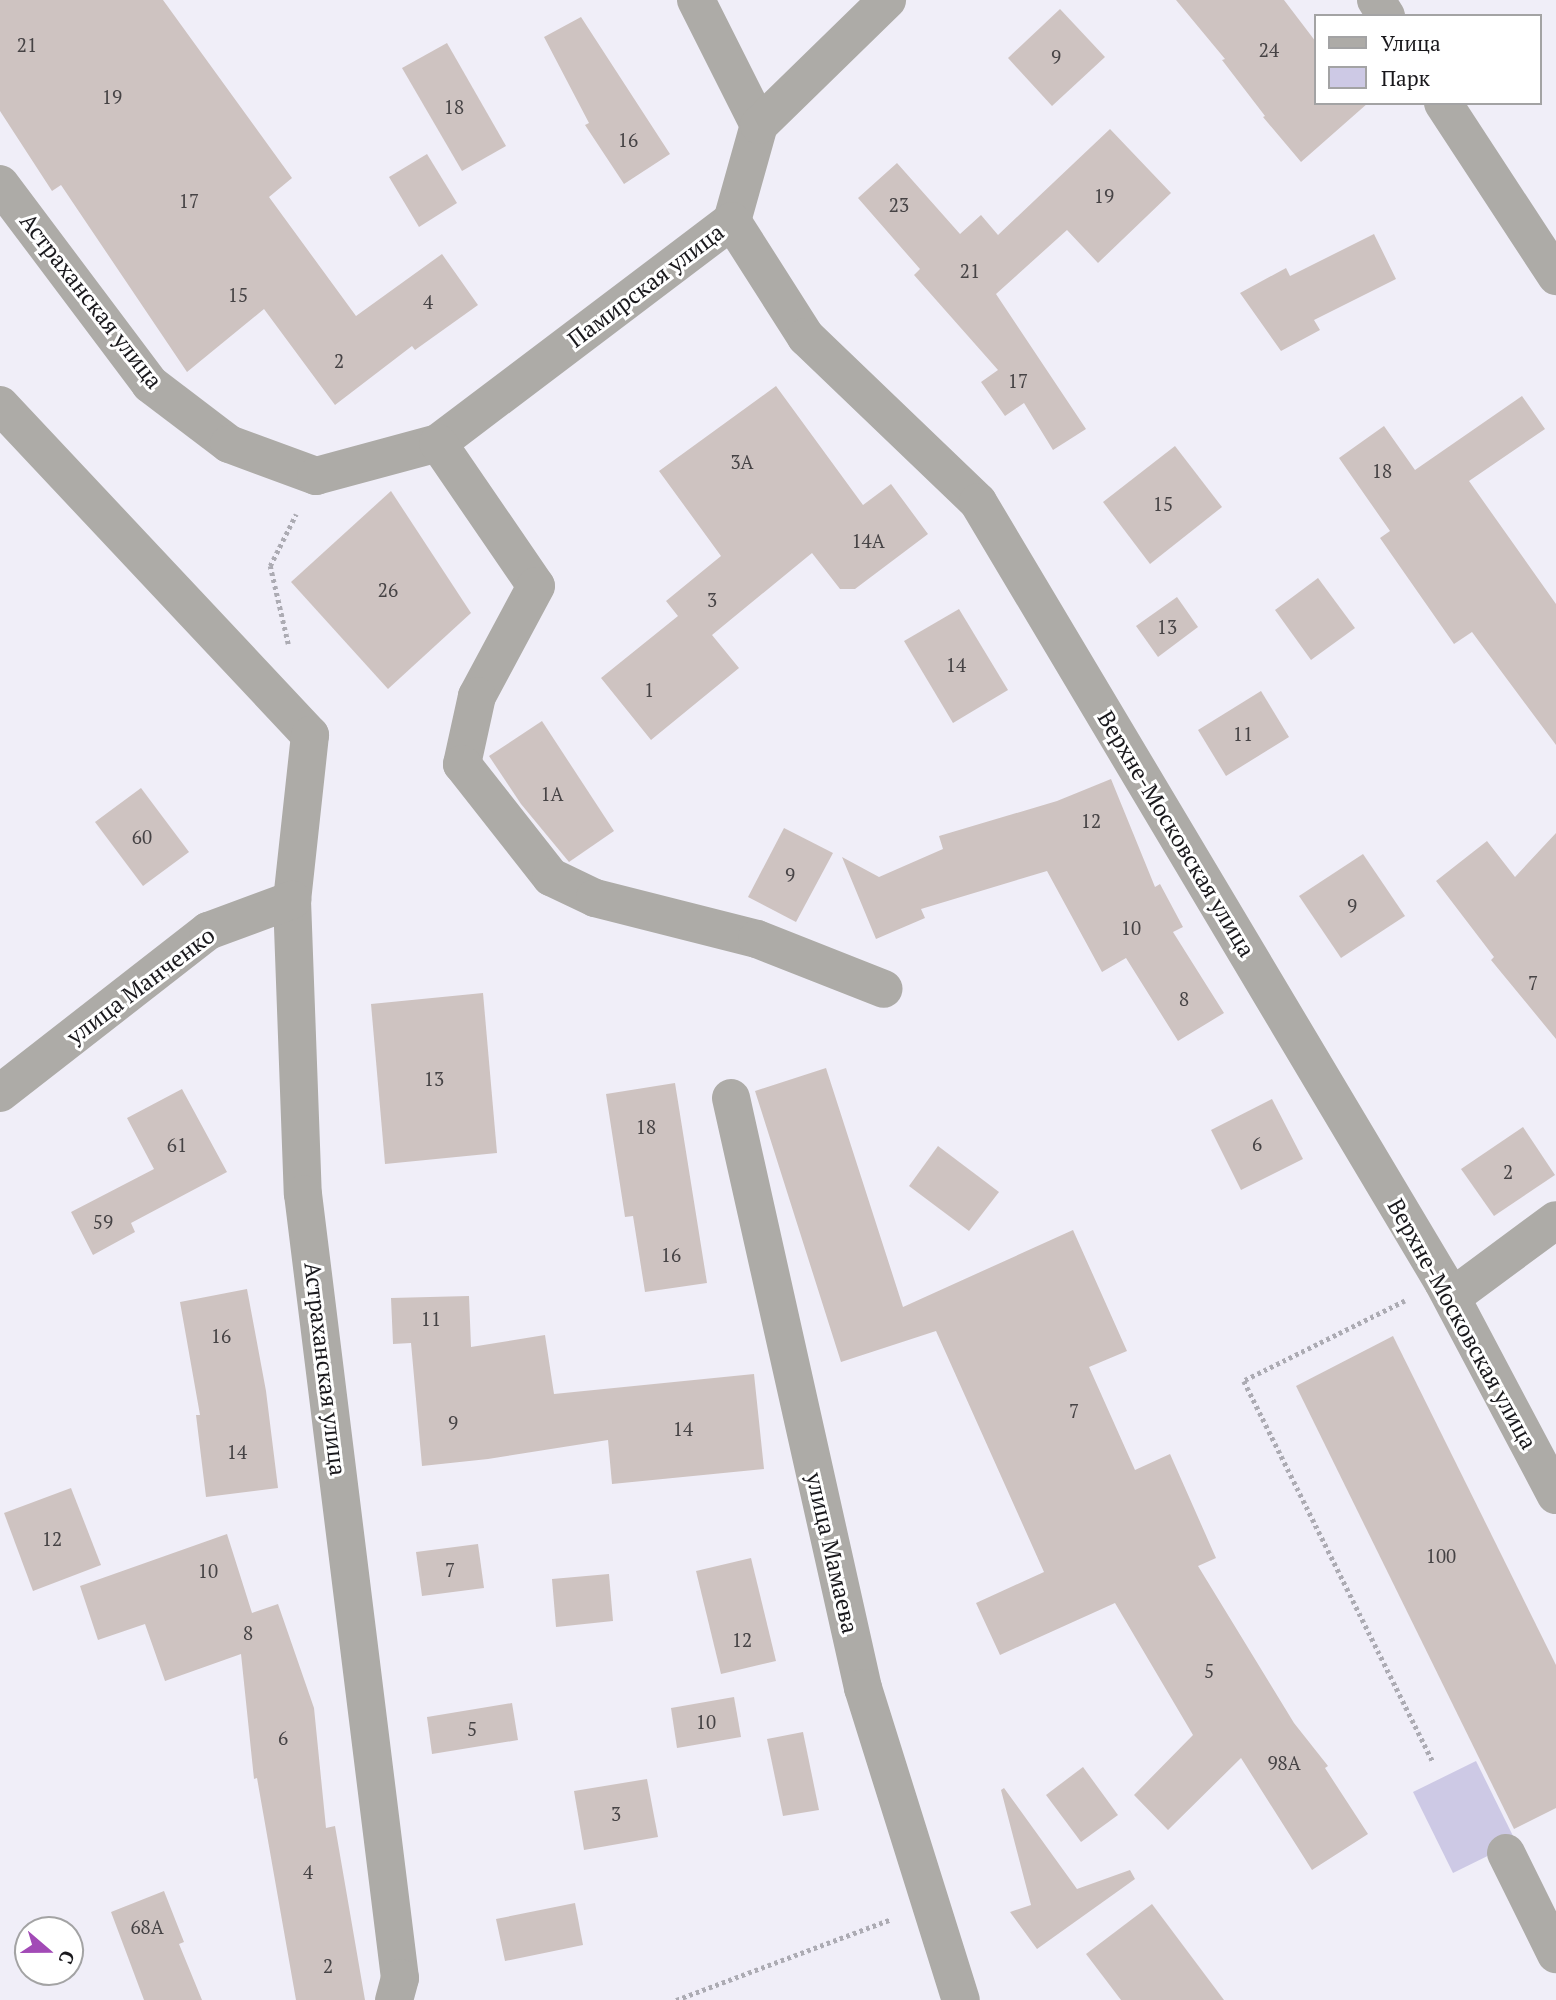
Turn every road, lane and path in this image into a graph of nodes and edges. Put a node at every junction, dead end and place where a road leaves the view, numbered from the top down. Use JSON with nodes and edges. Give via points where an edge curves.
{"nodes":[{"id":1,"x":696,"y":0,"type":"edge"},
{"id":2,"x":887,"y":0,"type":"edge"},
{"id":3,"x":1444,"y":105,"type":"edge"},
{"id":4,"x":759,"y":125,"type":"junction"},
{"id":5,"x":0,"y":184,"type":"edge"},
{"id":6,"x":732,"y":221,"type":"junction"},
{"id":7,"x":1556,"y":276,"type":"edge"},
{"id":8,"x":0,"y":405,"type":"edge"},
{"id":9,"x":438,"y":443,"type":"junction"},
{"id":10,"x":316,"y":476,"type":"junction"},
{"id":11,"x":291,"y":657,"type":"dead end"},
{"id":12,"x":292,"y":900,"type":"junction"},
{"id":13,"x":884,"y":989,"type":"dead end"},
{"id":14,"x":0,"y":1093,"type":"edge"},
{"id":15,"x":731,"y":1098,"type":"dead end"},
{"id":16,"x":1556,"y":1220,"type":"edge"},
{"id":17,"x":1452,"y":1297,"type":"junction"},
{"id":18,"x":1382,"y":1312,"type":"dead end"},
{"id":19,"x":1556,"y":1495,"type":"edge"},
{"id":20,"x":1433,"y":1762,"type":"dead end"},
{"id":21,"x":1506,"y":1853,"type":"dead end"},
{"id":22,"x":931,"y":1903,"type":"junction"},
{"id":23,"x":1556,"y":1954,"type":"edge"},
{"id":24,"x":394,"y":2000,"type":"edge"},
{"id":25,"x":676,"y":2000,"type":"edge"},
{"id":26,"x":961,"y":2000,"type":"edge"}],
"edges":[{"from":1,"to":4,"type":"street"},
{"from":2,"to":4,"type":"street","name":"Памирская улица"},
{"from":3,"to":7,"type":"street"},
{"from":4,"to":6,"type":"street","name":"Памирская улица"},
{"from":5,"to":10,"type":"street","name":"Астраханская улица","via":[[150,384],[229,444]]},
{"from":6,"to":9,"type":"street","name":"Памирская улица"},
{"from":6,"to":17,"type":"street","name":"Верхне-Московская улица","via":[[806,337],[978,502]]},
{"from":8,"to":12,"type":"street","name":"Астраханская улица","via":[[310,735]]},
{"from":9,"to":10,"type":"street","name":"Памирская улица"},
{"from":9,"to":13,"type":"street","via":[[536,586],[477,696],[462,764],[551,877],[595,898],[757,939]]},
{"from":10,"to":11,"type":"path","via":[[270,566]]},
{"from":12,"to":14,"type":"street","name":"улица Манченко","via":[[208,931]]},
{"from":12,"to":24,"type":"street","name":"Астраханская улица","via":[[303,1194],[400,1978]]},
{"from":15,"to":22,"type":"street","name":"улица Мамаева","via":[[863,1688]]},
{"from":16,"to":17,"type":"street"},
{"from":17,"to":19,"type":"street","name":"Верхне-Московская улица"},
{"from":18,"to":20,"type":"path","via":[[1244,1381]]},
{"from":21,"to":23,"type":"street"},
{"from":22,"to":25,"type":"path"},
{"from":22,"to":26,"type":"street","name":"улица Мамаева"}]}
